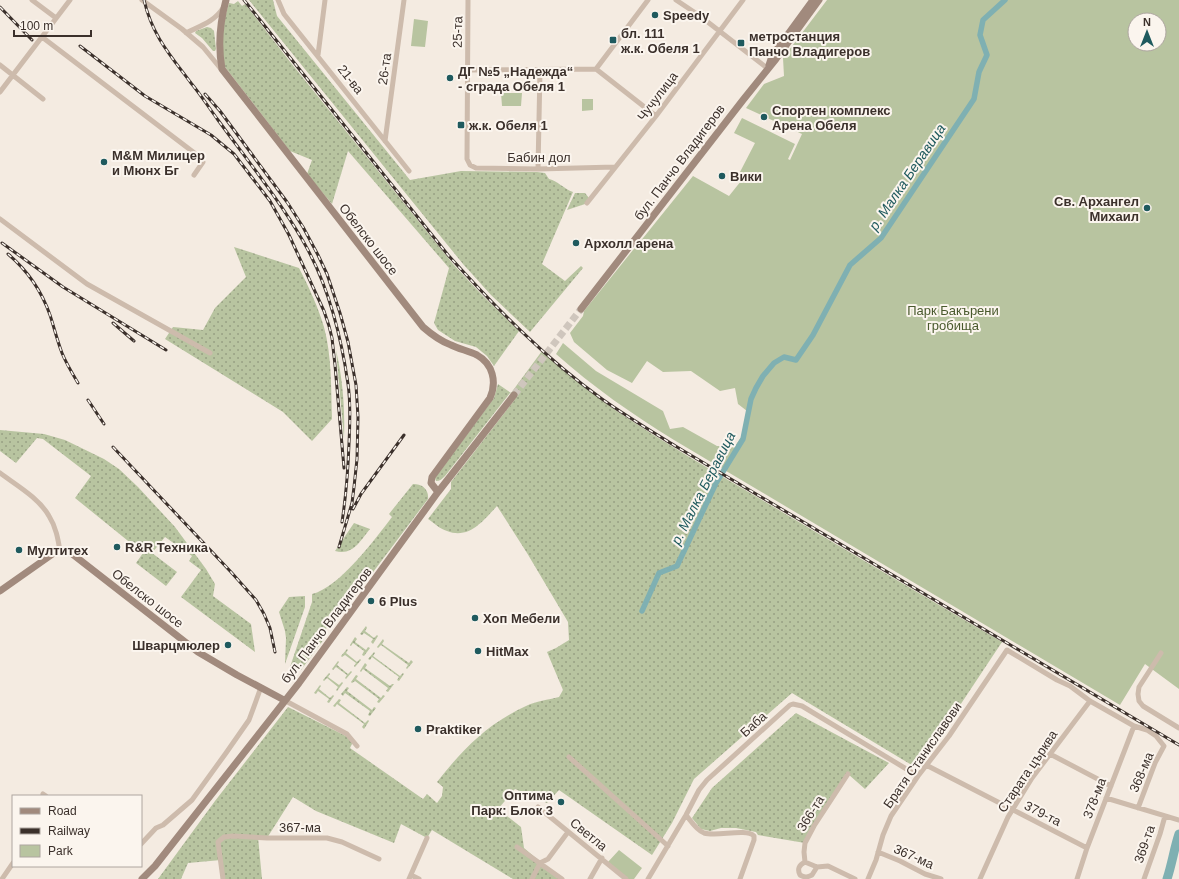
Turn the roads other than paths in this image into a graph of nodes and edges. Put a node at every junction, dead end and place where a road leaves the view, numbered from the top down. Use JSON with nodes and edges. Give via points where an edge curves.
{"nodes":[{"id":1,"x":32,"y":0,"type":"edge"},
{"id":2,"x":70,"y":0,"type":"edge"},
{"id":3,"x":142,"y":0,"type":"edge"},
{"id":4,"x":278,"y":0,"type":"edge"},
{"id":5,"x":325,"y":0,"type":"edge"},
{"id":6,"x":404,"y":0,"type":"edge"},
{"id":7,"x":468,"y":0,"type":"edge"},
{"id":8,"x":648,"y":0,"type":"edge"},
{"id":9,"x":676,"y":0,"type":"edge"},
{"id":10,"x":743,"y":0,"type":"edge"},
{"id":11,"x":812,"y":0,"type":"edge"},
{"id":12,"x":819,"y":0,"type":"edge"},
{"id":13,"x":225,"y":2,"type":"edge"},
{"id":14,"x":56,"y":18,"type":"junction"},
{"id":15,"x":719,"y":31,"type":"junction"},
{"id":16,"x":186,"y":33,"type":"junction"},
{"id":17,"x":42,"y":37,"type":"junction"},
{"id":18,"x":318,"y":55,"type":"junction"},
{"id":19,"x":0,"y":65,"type":"edge"},
{"id":20,"x":767,"y":68,"type":"junction"},
{"id":21,"x":222,"y":69,"type":"junction"},
{"id":22,"x":596,"y":69,"type":"junction"},
{"id":23,"x":468,"y":70,"type":"junction"},
{"id":24,"x":540,"y":70,"type":"junction"},
{"id":25,"x":13,"y":75,"type":"junction"},
{"id":26,"x":0,"y":92,"type":"edge"},
{"id":27,"x":43,"y":99,"type":"dead end"},
{"id":28,"x":656,"y":116,"type":"junction"},
{"id":29,"x":385,"y":141,"type":"junction"},
{"id":30,"x":467,"y":160,"type":"joint"},
{"id":31,"x":615,"y":167,"type":"junction"},
{"id":32,"x":538,"y":169,"type":"junction"},
{"id":33,"x":409,"y":171,"type":"dead end"},
{"id":34,"x":194,"y":175,"type":"dead end"},
{"id":35,"x":587,"y":203,"type":"dead end"},
{"id":36,"x":0,"y":218,"type":"edge"},
{"id":37,"x":582,"y":309,"type":"tunnel mouth"},
{"id":38,"x":210,"y":353,"type":"dead end"},
{"id":39,"x":514,"y":395,"type":"tunnel mouth"},
{"id":40,"x":0,"y":473,"type":"edge"},
{"id":41,"x":438,"y":492,"type":"junction"},
{"id":42,"x":60,"y":551,"type":"junction"},
{"id":43,"x":0,"y":591,"type":"edge"},
{"id":44,"x":1161,"y":653,"type":"dead end"},
{"id":45,"x":260,"y":688,"type":"junction"},
{"id":46,"x":284,"y":700,"type":"junction"},
{"id":47,"x":1090,"y":701,"type":"junction"},
{"id":48,"x":1134,"y":726,"type":"junction"},
{"id":49,"x":1179,"y":728,"type":"edge"},
{"id":50,"x":357,"y":746,"type":"dead end"},
{"id":51,"x":1050,"y":754,"type":"junction"},
{"id":52,"x":569,"y":757,"type":"dead end"},
{"id":53,"x":926,"y":765,"type":"junction"},
{"id":54,"x":848,"y":774,"type":"dead end"},
{"id":55,"x":918,"y":776,"type":"junction"},
{"id":56,"x":1111,"y":786,"type":"junction"},
{"id":57,"x":1106,"y":798,"type":"junction"},
{"id":58,"x":538,"y":807,"type":"dead end"},
{"id":59,"x":1138,"y":808,"type":"junction"},
{"id":60,"x":1012,"y":810,"type":"junction"},
{"id":61,"x":686,"y":815,"type":"junction"},
{"id":62,"x":1166,"y":816,"type":"junction"},
{"id":63,"x":1179,"y":820,"type":"edge"},
{"id":64,"x":568,"y":832,"type":"junction"},
{"id":65,"x":427,"y":838,"type":"dead end"},
{"id":66,"x":142,"y":843,"type":"edge"},
{"id":67,"x":668,"y":846,"type":"junction"},
{"id":68,"x":517,"y":847,"type":"dead end"},
{"id":69,"x":1087,"y":848,"type":"junction"},
{"id":70,"x":878,"y":852,"type":"junction"},
{"id":71,"x":602,"y":858,"type":"junction"},
{"id":72,"x":379,"y":859,"type":"dead end"},
{"id":73,"x":805,"y":862,"type":"junction"},
{"id":74,"x":540,"y":863,"type":"junction"},
{"id":75,"x":12,"y":864,"type":"edge"},
{"id":76,"x":155,"y":866,"type":"junction"},
{"id":77,"x":817,"y":867,"type":"junction"},
{"id":78,"x":923,"y":876,"type":"edge"},
{"id":79,"x":410,"y":877,"type":"edge"},
{"id":80,"x":2,"y":879,"type":"edge"},
{"id":81,"x":142,"y":879,"type":"edge"},
{"id":82,"x":148,"y":879,"type":"edge"},
{"id":83,"x":223,"y":879,"type":"edge"},
{"id":84,"x":419,"y":879,"type":"edge"},
{"id":85,"x":532,"y":879,"type":"edge"},
{"id":86,"x":562,"y":879,"type":"edge"},
{"id":87,"x":590,"y":879,"type":"edge"},
{"id":88,"x":626,"y":879,"type":"edge"},
{"id":89,"x":648,"y":879,"type":"edge"},
{"id":90,"x":740,"y":879,"type":"edge"},
{"id":91,"x":856,"y":879,"type":"edge"},
{"id":92,"x":868,"y":879,"type":"edge"},
{"id":93,"x":941,"y":879,"type":"edge"},
{"id":94,"x":980,"y":879,"type":"edge"},
{"id":95,"x":1077,"y":879,"type":"edge"},
{"id":96,"x":1144,"y":879,"type":"edge"}],
"edges":[{"from":1,"to":14,"type":"street"},
{"from":2,"to":14,"type":"street"},
{"from":3,"to":16,"type":"street","name":"Обелско шосе"},
{"from":4,"to":18,"type":"street","name":"21-ва","via":[[284,14]]},
{"from":5,"to":18,"type":"street"},
{"from":6,"to":29,"type":"street","name":"26-та"},
{"from":7,"to":23,"type":"street","name":"25-та"},
{"from":8,"to":22,"type":"street"},
{"from":9,"to":15,"type":"street"},
{"from":10,"to":15,"type":"street","name":"Чучулица"},
{"from":11,"to":20,"type":"street","name":"бул. Панчо Владигеров","via":[[772,56]]},
{"from":12,"to":20,"type":"street","name":"бул. Панчо Владигеров"},
{"from":13,"to":16,"type":"street","via":[[218,15],[210,22]]},
{"from":13,"to":21,"type":"street","via":[[221,26]]},
{"from":14,"to":17,"type":"street"},
{"from":15,"to":20,"type":"street"},
{"from":15,"to":28,"type":"street","name":"Чучулица"},
{"from":16,"to":21,"type":"street","name":"Обелско шосе","via":[[203,47]]},
{"from":17,"to":25,"type":"street"},
{"from":17,"to":34,"type":"street","via":[[201,158],[203,162]]},
{"from":18,"to":29,"type":"street","name":"21-ва"},
{"from":19,"to":25,"type":"street"},
{"from":20,"to":37,"type":"street","name":"бул. Панчо Владигеров"},
{"from":21,"to":41,"type":"street","name":"Обелско шосе","via":[[423,327],[438,339],[477,355],[488,364],[492,372],[493,391],[432,477],[431,483]]},
{"from":22,"to":24,"type":"street"},
{"from":22,"to":28,"type":"street"},
{"from":23,"to":24,"type":"street"},
{"from":23,"to":30,"type":"street","name":"25-та"},
{"from":24,"to":32,"type":"street"},
{"from":25,"to":26,"type":"street"},
{"from":25,"to":27,"type":"street"},
{"from":28,"to":31,"type":"street","name":"Чучулица"},
{"from":29,"to":33,"type":"street","name":"21-ва"},
{"from":30,"to":32,"type":"street","name":"Бабин дол","via":[[476,168]]},
{"from":31,"to":32,"type":"street","name":"Бабин дол"},
{"from":31,"to":35,"type":"street","name":"Чучулица"},
{"from":36,"to":38,"type":"street","via":[[86,284]]},
{"from":39,"to":41,"type":"street","name":"бул. Панчо Владигеров"},
{"from":40,"to":42,"type":"street","via":[[46,510],[56,530]]},
{"from":41,"to":46,"type":"street","name":"бул. Панчо Владигеров"},
{"from":42,"to":43,"type":"street"},
{"from":42,"to":45,"type":"street","name":"Обелско шосе","via":[[74,555],[198,652]]},
{"from":44,"to":49,"type":"street","via":[[1139,687],[1139,701]]},
{"from":45,"to":46,"type":"street","name":"Обелско шосе"},
{"from":45,"to":66,"type":"street","via":[[249,720],[192,800],[156,828]]},
{"from":46,"to":50,"type":"street","via":[[347,734]]},
{"from":46,"to":76,"type":"street","name":"бул. Панчо Владигеров"},
{"from":47,"to":48,"type":"street"},
{"from":47,"to":51,"type":"street","name":"Старата църква"},
{"from":47,"to":53,"type":"street","name":"Братя Станиславови","via":[[1070,686],[1007,650],[949,736]]},
{"from":48,"to":56,"type":"street","name":"378-ма"},
{"from":48,"to":59,"type":"street","name":"368-ма","via":[[1156,736],[1164,746]]},
{"from":51,"to":56,"type":"street"},
{"from":51,"to":60,"type":"street","name":"Старата църква"},
{"from":52,"to":67,"type":"street"},
{"from":53,"to":55,"type":"street","name":"Братя Станиславови"},
{"from":53,"to":60,"type":"street","name":"379-та"},
{"from":54,"to":73,"type":"street","name":"366-та","via":[[805,843]]},
{"from":55,"to":61,"type":"street","name":"Баба","via":[[802,706],[794,704],[707,780]]},
{"from":55,"to":70,"type":"street","name":"Братя Станиславови","via":[[891,816]]},
{"from":56,"to":57,"type":"street","name":"378-ма"},
{"from":57,"to":59,"type":"street","name":"369-та"},
{"from":57,"to":69,"type":"street","name":"378-ма"},
{"from":58,"to":64,"type":"street","name":"Светла"},
{"from":59,"to":62,"type":"street","name":"369-та"},
{"from":60,"to":69,"type":"street","name":"379-та"},
{"from":60,"to":94,"type":"street","name":"Старата църква"},
{"from":61,"to":67,"type":"street","name":"Баба"},
{"from":61,"to":90,"type":"street","via":[[698,830],[704,833],[753,834],[754,840]]},
{"from":62,"to":63,"type":"street","name":"369-та"},
{"from":62,"to":96,"type":"street","name":"369-та"},
{"from":64,"to":71,"type":"street","name":"Светла"},
{"from":64,"to":74,"type":"street","via":[[548,859]]},
{"from":65,"to":79,"type":"street"},
{"from":67,"to":89,"type":"street","name":"Баба"},
{"from":68,"to":74,"type":"street"},
{"from":69,"to":95,"type":"street","name":"378-ма"},
{"from":70,"to":78,"type":"street","name":"367-ма","via":[[900,861]]},
{"from":70,"to":92,"type":"street","name":"Братя Станиславови"},
{"from":71,"to":87,"type":"street"},
{"from":71,"to":88,"type":"street","name":"Светла"},
{"from":72,"to":83,"type":"street","name":"367-ма","via":[[327,838],[224,837],[218,842]]},
{"from":73,"to":77,"type":"street"},
{"from":73,"to":77,"type":"street","via":[[799,869],[803,877],[812,875]]},
{"from":74,"to":85,"type":"street"},
{"from":74,"to":86,"type":"street"},
{"from":75,"to":80,"type":"street"},
{"from":76,"to":81,"type":"street","name":"бул. Панчо Владигеров"},
{"from":76,"to":82,"type":"street","name":"бул. Панчо Владигеров"},
{"from":77,"to":91,"type":"street","via":[[828,866]]},
{"from":78,"to":93,"type":"street","name":"367-ма"},
{"from":79,"to":84,"type":"street"}]}
